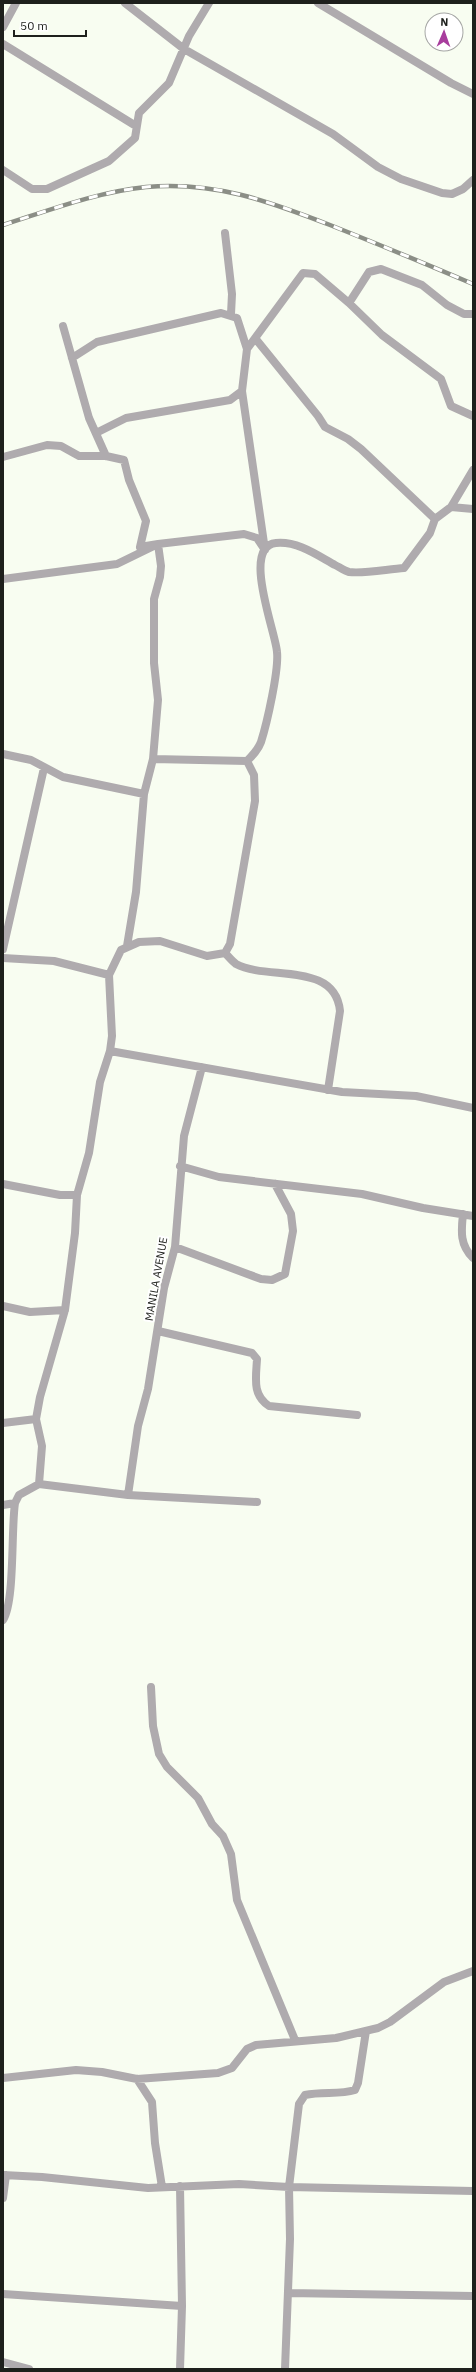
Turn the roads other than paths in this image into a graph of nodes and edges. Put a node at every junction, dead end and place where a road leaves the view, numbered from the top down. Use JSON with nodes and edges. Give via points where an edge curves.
{"nodes":[{"id":1,"x":16,"y":3,"type":"edge"},
{"id":2,"x":125,"y":3,"type":"edge"},
{"id":3,"x":210,"y":3,"type":"edge"},
{"id":4,"x":318,"y":3,"type":"edge"},
{"id":5,"x":3,"y":27,"type":"edge"},
{"id":6,"x":3,"y":44,"type":"edge"},
{"id":7,"x":184,"y":49,"type":"junction"},
{"id":8,"x":473,"y":94,"type":"edge"},
{"id":9,"x":136,"y":126,"type":"junction"},
{"id":10,"x":3,"y":170,"type":"edge"},
{"id":11,"x":473,"y":180,"type":"edge"},
{"id":12,"x":225,"y":232,"type":"dead end"},
{"id":13,"x":349,"y":303,"type":"junction"},
{"id":14,"x":231,"y":314,"type":"junction"},
{"id":15,"x":473,"y":314,"type":"edge"},
{"id":16,"x":63,"y":326,"type":"dead end"},
{"id":17,"x":256,"y":338,"type":"junction"},
{"id":18,"x":248,"y":349,"type":"junction"},
{"id":19,"x":72,"y":358,"type":"junction"},
{"id":20,"x":242,"y":391,"type":"junction"},
{"id":21,"x":473,"y":416,"type":"edge"},
{"id":22,"x":96,"y":433,"type":"junction"},
{"id":23,"x":106,"y":456,"type":"junction"},
{"id":24,"x":3,"y":457,"type":"edge"},
{"id":25,"x":473,"y":470,"type":"edge"},
{"id":26,"x":452,"y":507,"type":"junction"},
{"id":27,"x":473,"y":509,"type":"edge"},
{"id":28,"x":435,"y":519,"type":"junction"},
{"id":29,"x":158,"y":544,"type":"junction"},
{"id":30,"x":265,"y":550,"type":"junction"},
{"id":31,"x":3,"y":579,"type":"edge"},
{"id":32,"x":3,"y":754,"type":"edge"},
{"id":33,"x":153,"y":759,"type":"junction"},
{"id":34,"x":247,"y":761,"type":"junction"},
{"id":35,"x":44,"y":768,"type":"junction"},
{"id":36,"x":144,"y":794,"type":"junction"},
{"id":37,"x":127,"y":946,"type":"junction"},
{"id":38,"x":3,"y":949,"type":"edge"},
{"id":39,"x":225,"y":953,"type":"junction"},
{"id":40,"x":3,"y":958,"type":"edge"},
{"id":41,"x":109,"y":975,"type":"junction"},
{"id":42,"x":110,"y":1051,"type":"junction"},
{"id":43,"x":202,"y":1067,"type":"junction"},
{"id":44,"x":328,"y":1090,"type":"junction"},
{"id":45,"x":473,"y":1108,"type":"edge"},
{"id":46,"x":180,"y":1166,"type":"junction"},
{"id":47,"x":3,"y":1184,"type":"edge"},
{"id":48,"x":275,"y":1184,"type":"junction"},
{"id":49,"x":77,"y":1195,"type":"junction"},
{"id":50,"x":463,"y":1214,"type":"junction"},
{"id":51,"x":473,"y":1216,"type":"edge"},
{"id":52,"x":175,"y":1247,"type":"junction"},
{"id":53,"x":473,"y":1258,"type":"edge"},
{"id":54,"x":3,"y":1306,"type":"edge"},
{"id":55,"x":65,"y":1310,"type":"junction"},
{"id":56,"x":158,"y":1332,"type":"junction"},
{"id":57,"x":357,"y":1415,"type":"dead end"},
{"id":58,"x":36,"y":1419,"type":"junction"},
{"id":59,"x":3,"y":1423,"type":"edge"},
{"id":60,"x":39,"y":1484,"type":"junction"},
{"id":61,"x":128,"y":1495,"type":"junction"},
{"id":62,"x":257,"y":1502,"type":"dead end"},
{"id":63,"x":15,"y":1503,"type":"junction"},
{"id":64,"x":3,"y":1504,"type":"edge"},
{"id":65,"x":3,"y":1620,"type":"edge"},
{"id":66,"x":151,"y":1687,"type":"dead end"},
{"id":67,"x":473,"y":1971,"type":"edge"},
{"id":68,"x":366,"y":2031,"type":"junction"},
{"id":69,"x":295,"y":2040,"type":"junction"},
{"id":70,"x":3,"y":2078,"type":"edge"},
{"id":71,"x":137,"y":2079,"type":"junction"},
{"id":72,"x":5,"y":2175,"type":"edge"},
{"id":73,"x":180,"y":2186,"type":"junction"},
{"id":74,"x":289,"y":2187,"type":"junction"},
{"id":75,"x":162,"y":2188,"type":"junction"},
{"id":76,"x":473,"y":2191,"type":"edge"},
{"id":77,"x":3,"y":2198,"type":"edge"},
{"id":78,"x":288,"y":2293,"type":"junction"},
{"id":79,"x":3,"y":2294,"type":"edge"},
{"id":80,"x":473,"y":2296,"type":"edge"},
{"id":81,"x":182,"y":2306,"type":"junction"},
{"id":82,"x":3,"y":2362,"type":"edge"},
{"id":83,"x":29,"y":2369,"type":"edge"},
{"id":84,"x":180,"y":2369,"type":"edge"},
{"id":85,"x":285,"y":2369,"type":"edge"}],
"edges":[{"from":1,"to":5,"type":"street"},
{"from":2,"to":7,"type":"street"},
{"from":3,"to":7,"type":"street","via":[[189,36]]},
{"from":4,"to":8,"type":"street"},
{"from":6,"to":9,"type":"street"},
{"from":7,"to":9,"type":"street","via":[[169,83],[139,113]]},
{"from":7,"to":11,"type":"street","via":[[306,117],[378,167],[401,178],[442,193],[452,194]]},
{"from":9,"to":10,"type":"street","via":[[135,138],[109,161],[47,189],[32,189]]},
{"from":12,"to":14,"type":"street","via":[[232,294]]},
{"from":13,"to":15,"type":"street","via":[[369,272],[381,269],[422,285],[447,305],[464,314]]},
{"from":13,"to":17,"type":"street","via":[[315,274],[303,273]]},
{"from":13,"to":21,"type":"street","via":[[382,335],[441,379],[451,406]]},
{"from":14,"to":18,"type":"street","via":[[237,318]]},
{"from":14,"to":19,"type":"street","via":[[220,313],[97,342]]},
{"from":16,"to":19,"type":"street"},
{"from":17,"to":18,"type":"street"},
{"from":17,"to":28,"type":"street","via":[[325,428],[348,439]]},
{"from":18,"to":20,"type":"street"},
{"from":19,"to":22,"type":"street","via":[[89,418]]},
{"from":20,"to":22,"type":"street","via":[[230,400],[126,418]]},
{"from":20,"to":30,"type":"street"},
{"from":22,"to":23,"type":"street"},
{"from":23,"to":24,"type":"street","via":[[79,456],[61,446],[47,445]]},
{"from":23,"to":29,"type":"street","via":[[124,460],[128,480],[145,515],[140,547]]},
{"from":25,"to":26,"type":"street"},
{"from":26,"to":27,"type":"street"},
{"from":26,"to":28,"type":"street"},
{"from":28,"to":30,"type":"street","via":[[430,534],[404,568],[348,572],[296,545],[275,543]]},
{"from":29,"to":30,"type":"street","via":[[244,534],[257,538]]},
{"from":29,"to":31,"type":"street","via":[[117,564]]},
{"from":29,"to":33,"type":"street","via":[[161,566],[154,599],[154,663],[158,700]]},
{"from":30,"to":34,"type":"street","via":[[261,558],[261,569],[264,601],[277,652],[276,672],[261,742]]},
{"from":32,"to":35,"type":"street","via":[[31,760]]},
{"from":33,"to":34,"type":"street"},
{"from":33,"to":36,"type":"street"},
{"from":34,"to":39,"type":"street","via":[[254,775],[254,801],[230,944]]},
{"from":35,"to":36,"type":"street","via":[[63,777]]},
{"from":35,"to":38,"type":"street"},
{"from":36,"to":37,"type":"street","via":[[136,892]]},
{"from":37,"to":39,"type":"street","via":[[139,942],[160,941],[195,954],[207,956]]},
{"from":37,"to":41,"type":"street","via":[[120,950]]},
{"from":39,"to":44,"type":"street","via":[[235,963],[256,971],[298,975],[327,984],[334,992],[339,1001],[340,1011]]},
{"from":40,"to":41,"type":"street","via":[[54,962]]},
{"from":41,"to":42,"type":"street","via":[[112,1036]]},
{"from":42,"to":43,"type":"street"},
{"from":42,"to":49,"type":"street","via":[[100,1082],[89,1153]]},
{"from":43,"to":44,"type":"street"},
{"from":43,"to":46,"type":"street","name":"MANILA AVENUE","via":[[184,1136]]},
{"from":44,"to":45,"type":"street","via":[[416,1096]]},
{"from":46,"to":48,"type":"street","via":[[219,1177]]},
{"from":46,"to":52,"type":"street","name":"MANILA AVENUE","via":[[180,1201],[175,1226]]},
{"from":47,"to":49,"type":"street","via":[[60,1195]]},
{"from":48,"to":50,"type":"street","via":[[362,1194]]},
{"from":48,"to":52,"type":"street","via":[[291,1214],[293,1231],[285,1274],[272,1280],[260,1278]]},
{"from":49,"to":55,"type":"street"},
{"from":50,"to":51,"type":"street"},
{"from":50,"to":53,"type":"street","via":[[463,1245]]},
{"from":52,"to":56,"type":"street","name":"MANILA AVENUE","via":[[164,1288]]},
{"from":54,"to":55,"type":"street","via":[[30,1312]]},
{"from":55,"to":58,"type":"street"},
{"from":56,"to":57,"type":"street","via":[[252,1353],[257,1359],[256,1391],[262,1402],[269,1406]]},
{"from":56,"to":61,"type":"street","name":"MANILA AVENUE","via":[[148,1389],[138,1426]]},
{"from":58,"to":59,"type":"street"},
{"from":58,"to":60,"type":"street","via":[[42,1446]]},
{"from":60,"to":61,"type":"street"},
{"from":60,"to":63,"type":"street","via":[[19,1495]]},
{"from":61,"to":62,"type":"street"},
{"from":63,"to":64,"type":"street"},
{"from":63,"to":65,"type":"street","via":[[11,1580],[7,1615]]},
{"from":66,"to":69,"type":"street","via":[[153,1726],[159,1754],[167,1767],[198,1798],[212,1824],[223,1836],[231,1854],[237,1900]]},
{"from":67,"to":68,"type":"street","via":[[444,1982],[390,2022]]},
{"from":68,"to":69,"type":"street","via":[[336,2038]]},
{"from":68,"to":74,"type":"street","via":[[355,2090],[305,2095],[299,2104]]},
{"from":69,"to":71,"type":"street","via":[[256,2045],[247,2049],[232,2068],[218,2073]]},
{"from":70,"to":71,"type":"street","via":[[76,2070]]},
{"from":71,"to":75,"type":"street","via":[[152,2102]]},
{"from":72,"to":75,"type":"street"},
{"from":72,"to":77,"type":"street"},
{"from":73,"to":74,"type":"street","via":[[239,2184]]},
{"from":73,"to":75,"type":"street"},
{"from":73,"to":81,"type":"street"},
{"from":74,"to":76,"type":"street"},
{"from":74,"to":78,"type":"street"},
{"from":78,"to":80,"type":"street"},
{"from":78,"to":85,"type":"street"},
{"from":79,"to":81,"type":"street"},
{"from":81,"to":84,"type":"street"},
{"from":82,"to":83,"type":"street"}]}
